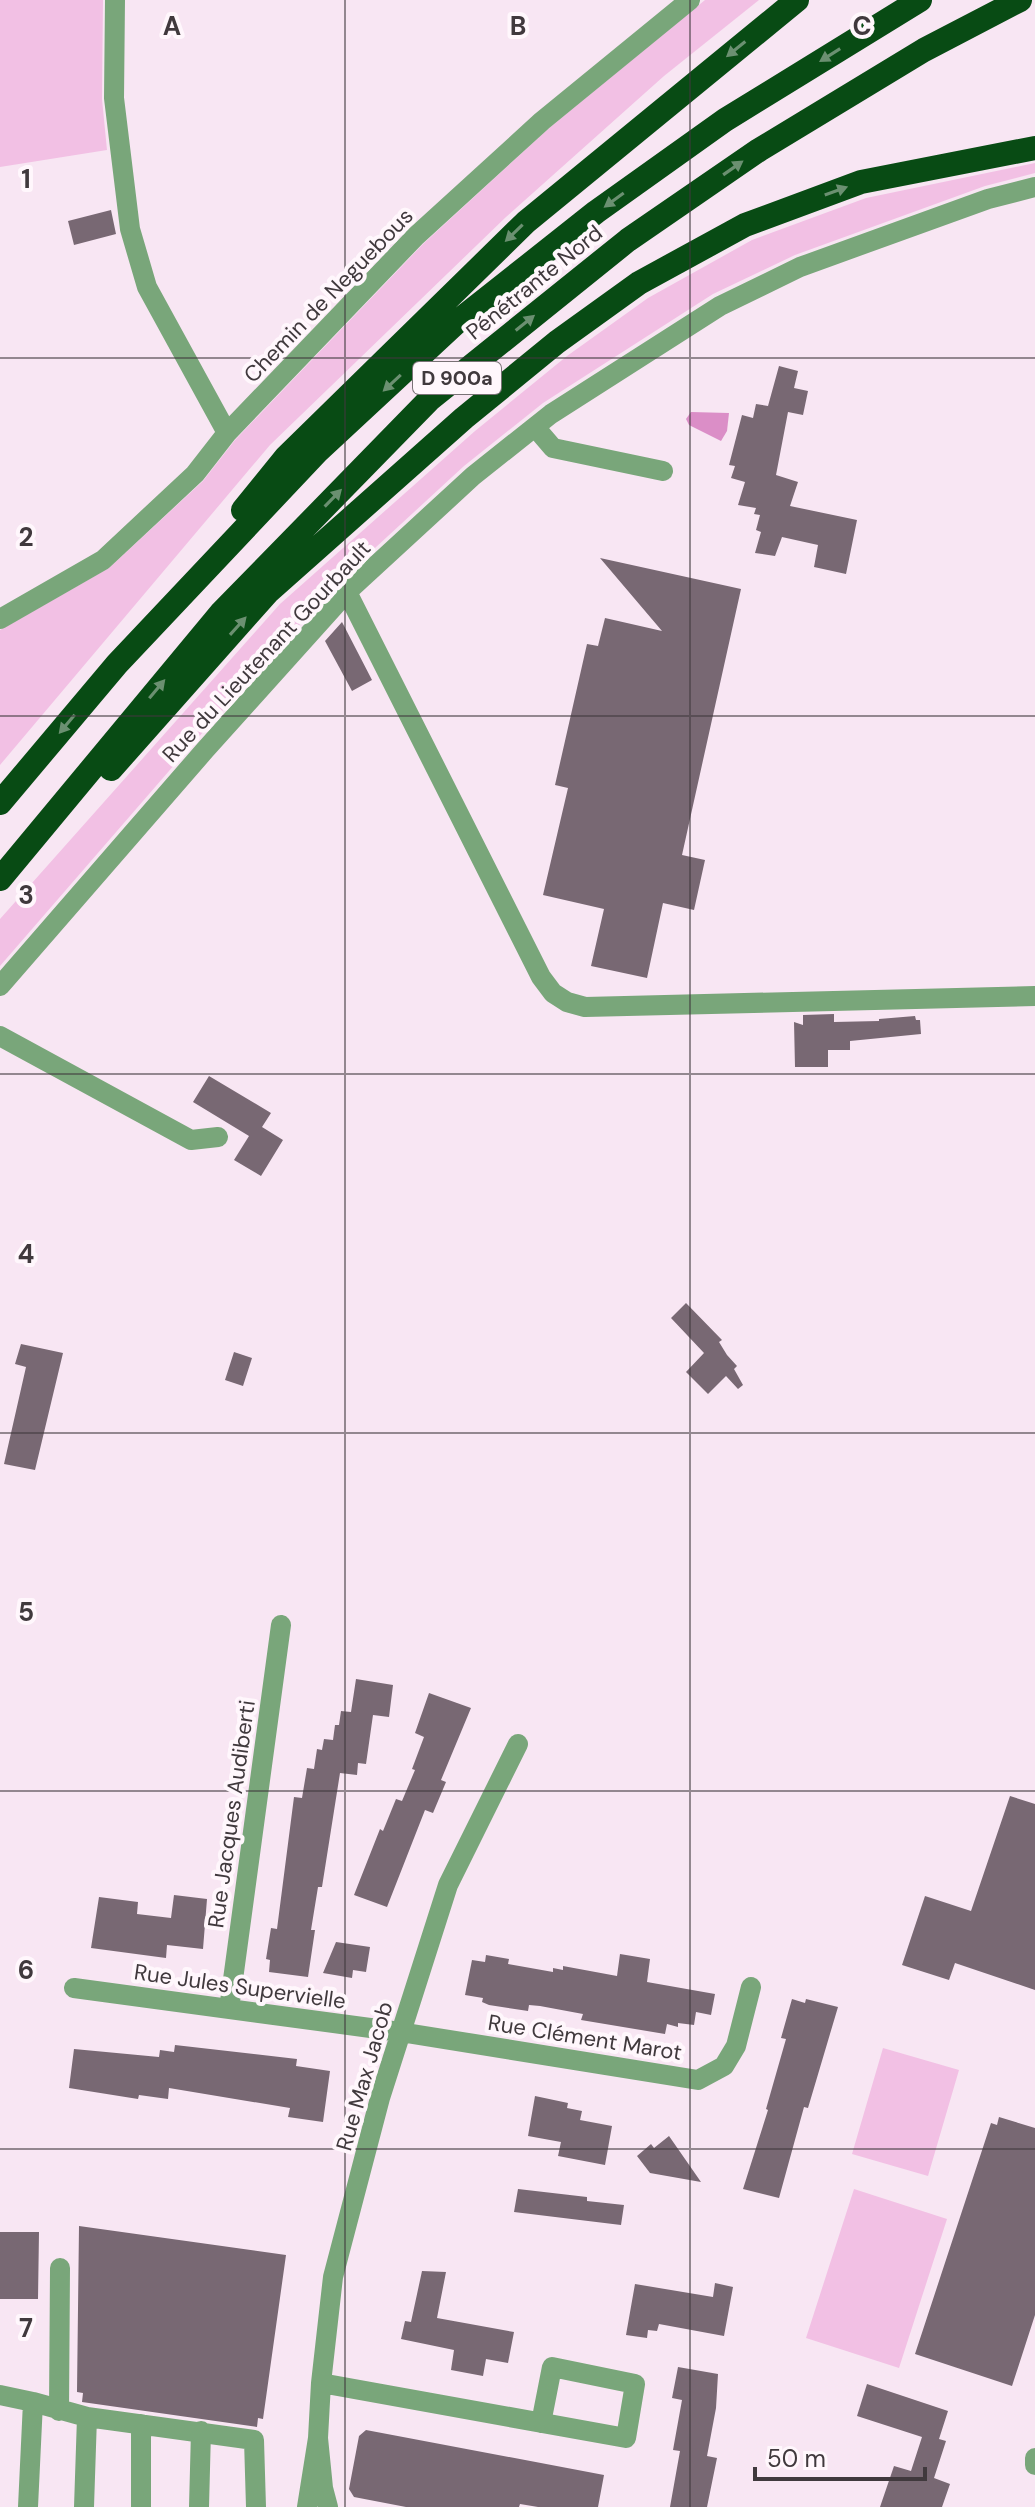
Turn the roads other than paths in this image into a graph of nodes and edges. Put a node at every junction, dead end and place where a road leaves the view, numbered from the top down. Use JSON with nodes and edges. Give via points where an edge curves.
{"nodes":[{"id":1,"x":115,"y":0,"type":"edge"},
{"id":2,"x":690,"y":0,"type":"edge"},
{"id":3,"x":797,"y":0,"type":"edge"},
{"id":4,"x":920,"y":0,"type":"edge"},
{"id":5,"x":1020,"y":0,"type":"edge"},
{"id":6,"x":1035,"y":148,"type":"edge"},
{"id":7,"x":1035,"y":187,"type":"edge"},
{"id":8,"x":535,"y":427,"type":"junction"},
{"id":9,"x":227,"y":433,"type":"junction"},
{"id":10,"x":663,"y":471,"type":"dead end"},
{"id":11,"x":347,"y":592,"type":"junction"},
{"id":12,"x":0,"y":619,"type":"edge"},
{"id":13,"x":117,"y":664,"type":"junction"},
{"id":14,"x":4,"y":798,"type":"edge"},
{"id":15,"x":0,"y":879,"type":"edge"},
{"id":16,"x":0,"y":893,"type":"edge"},
{"id":17,"x":0,"y":986,"type":"edge"},
{"id":18,"x":1035,"y":996,"type":"edge"},
{"id":19,"x":0,"y":1036,"type":"edge"},
{"id":20,"x":218,"y":1137,"type":"dead end"},
{"id":21,"x":281,"y":1625,"type":"dead end"},
{"id":22,"x":518,"y":1744,"type":"dead end"},
{"id":23,"x":751,"y":1987,"type":"dead end"},
{"id":24,"x":74,"y":1988,"type":"dead end"},
{"id":25,"x":229,"y":2009,"type":"junction"},
{"id":26,"x":400,"y":2032,"type":"junction"},
{"id":27,"x":60,"y":2268,"type":"dead end"},
{"id":28,"x":321,"y":2383,"type":"junction"},
{"id":29,"x":0,"y":2395,"type":"edge"},
{"id":30,"x":33,"y":2402,"type":"junction"},
{"id":31,"x":59,"y":2411,"type":"junction"},
{"id":32,"x":87,"y":2417,"type":"junction"},
{"id":33,"x":541,"y":2423,"type":"junction"},
{"id":34,"x":141,"y":2424,"type":"junction"},
{"id":35,"x":201,"y":2431,"type":"junction"},
{"id":36,"x":318,"y":2438,"type":"junction"},
{"id":37,"x":1035,"y":2458,"type":"edge"},
{"id":38,"x":1035,"y":2465,"type":"edge"},
{"id":39,"x":28,"y":2507,"type":"edge"},
{"id":40,"x":84,"y":2507,"type":"edge"},
{"id":41,"x":141,"y":2507,"type":"edge"},
{"id":42,"x":199,"y":2507,"type":"edge"},
{"id":43,"x":256,"y":2507,"type":"edge"},
{"id":44,"x":307,"y":2507,"type":"edge"},
{"id":45,"x":328,"y":2507,"type":"edge"}],
"edges":[{"from":1,"to":9,"type":"street","via":[[114,98],[130,229],[147,287]]},
{"from":2,"to":9,"type":"street","name":"Chemin de Neguebous","via":[[542,121],[416,236]]},
{"from":3,"to":13,"type":"highway","one_way":true,"via":[[526,222],[421,322],[286,457]]},
{"from":4,"to":13,"type":"highway","name":"Pénétrante Nord","number":"D 900a","one_way":true,"via":[[725,120],[596,212],[457,322],[317,452]]},
{"from":15,"to":5,"type":"highway","name":"Pénétrante Nord","number":"D 900a","one_way":true,"via":[[221,613],[429,400],[628,240],[759,150],[924,50]]},
{"from":16,"to":6,"type":"highway","one_way":true,"via":[[268,592],[464,418],[639,283],[745,225],[861,182]]},
{"from":7,"to":8,"type":"street","name":"Rue du Lieutenant Gourbault","via":[[905,228],[720,306]]},
{"from":8,"to":10,"type":"street","via":[[553,448]]},
{"from":8,"to":11,"type":"street","name":"Rue du Lieutenant Gourbault","via":[[473,476]]},
{"from":9,"to":12,"type":"street","name":"Chemin de Neguebous","via":[[195,474],[103,560]]},
{"from":11,"to":17,"type":"street","name":"Rue du Lieutenant Gourbault"},
{"from":11,"to":18,"type":"street","via":[[541,977],[567,1002],[585,1007]]},
{"from":13,"to":14,"type":"highway","name":"Pénétrante Nord","number":"D 900a","one_way":true},
{"from":19,"to":20,"type":"street","via":[[191,1140]]},
{"from":21,"to":25,"type":"street","name":"Rue Jacques Audiberti"},
{"from":22,"to":26,"type":"street","name":"Rue Max Jacob","via":[[448,1885]]},
{"from":23,"to":26,"type":"street","name":"Rue Clément Marot","via":[[736,2046],[724,2066],[698,2080]]},
{"from":24,"to":25,"type":"street","name":"Rue Jules Supervielle"},
{"from":25,"to":26,"type":"street","name":"Rue Jules Supervielle"},
{"from":26,"to":28,"type":"street","name":"Rue Max Jacob","via":[[333,2277]]},
{"from":27,"to":31,"type":"street"},
{"from":28,"to":33,"type":"street"},
{"from":28,"to":36,"type":"street","name":"Rue Max Jacob"},
{"from":29,"to":30,"type":"street"},
{"from":30,"to":31,"type":"street"},
{"from":30,"to":39,"type":"street"},
{"from":31,"to":32,"type":"street"},
{"from":32,"to":34,"type":"street"},
{"from":32,"to":40,"type":"street"},
{"from":33,"to":33,"type":"street","via":[[552,2367],[635,2384],[626,2438]]},
{"from":34,"to":35,"type":"street"},
{"from":34,"to":41,"type":"street"},
{"from":35,"to":42,"type":"street"},
{"from":35,"to":43,"type":"street","via":[[254,2440]]},
{"from":36,"to":44,"type":"street"},
{"from":36,"to":45,"type":"street"},
{"from":37,"to":38,"type":"street"}]}
